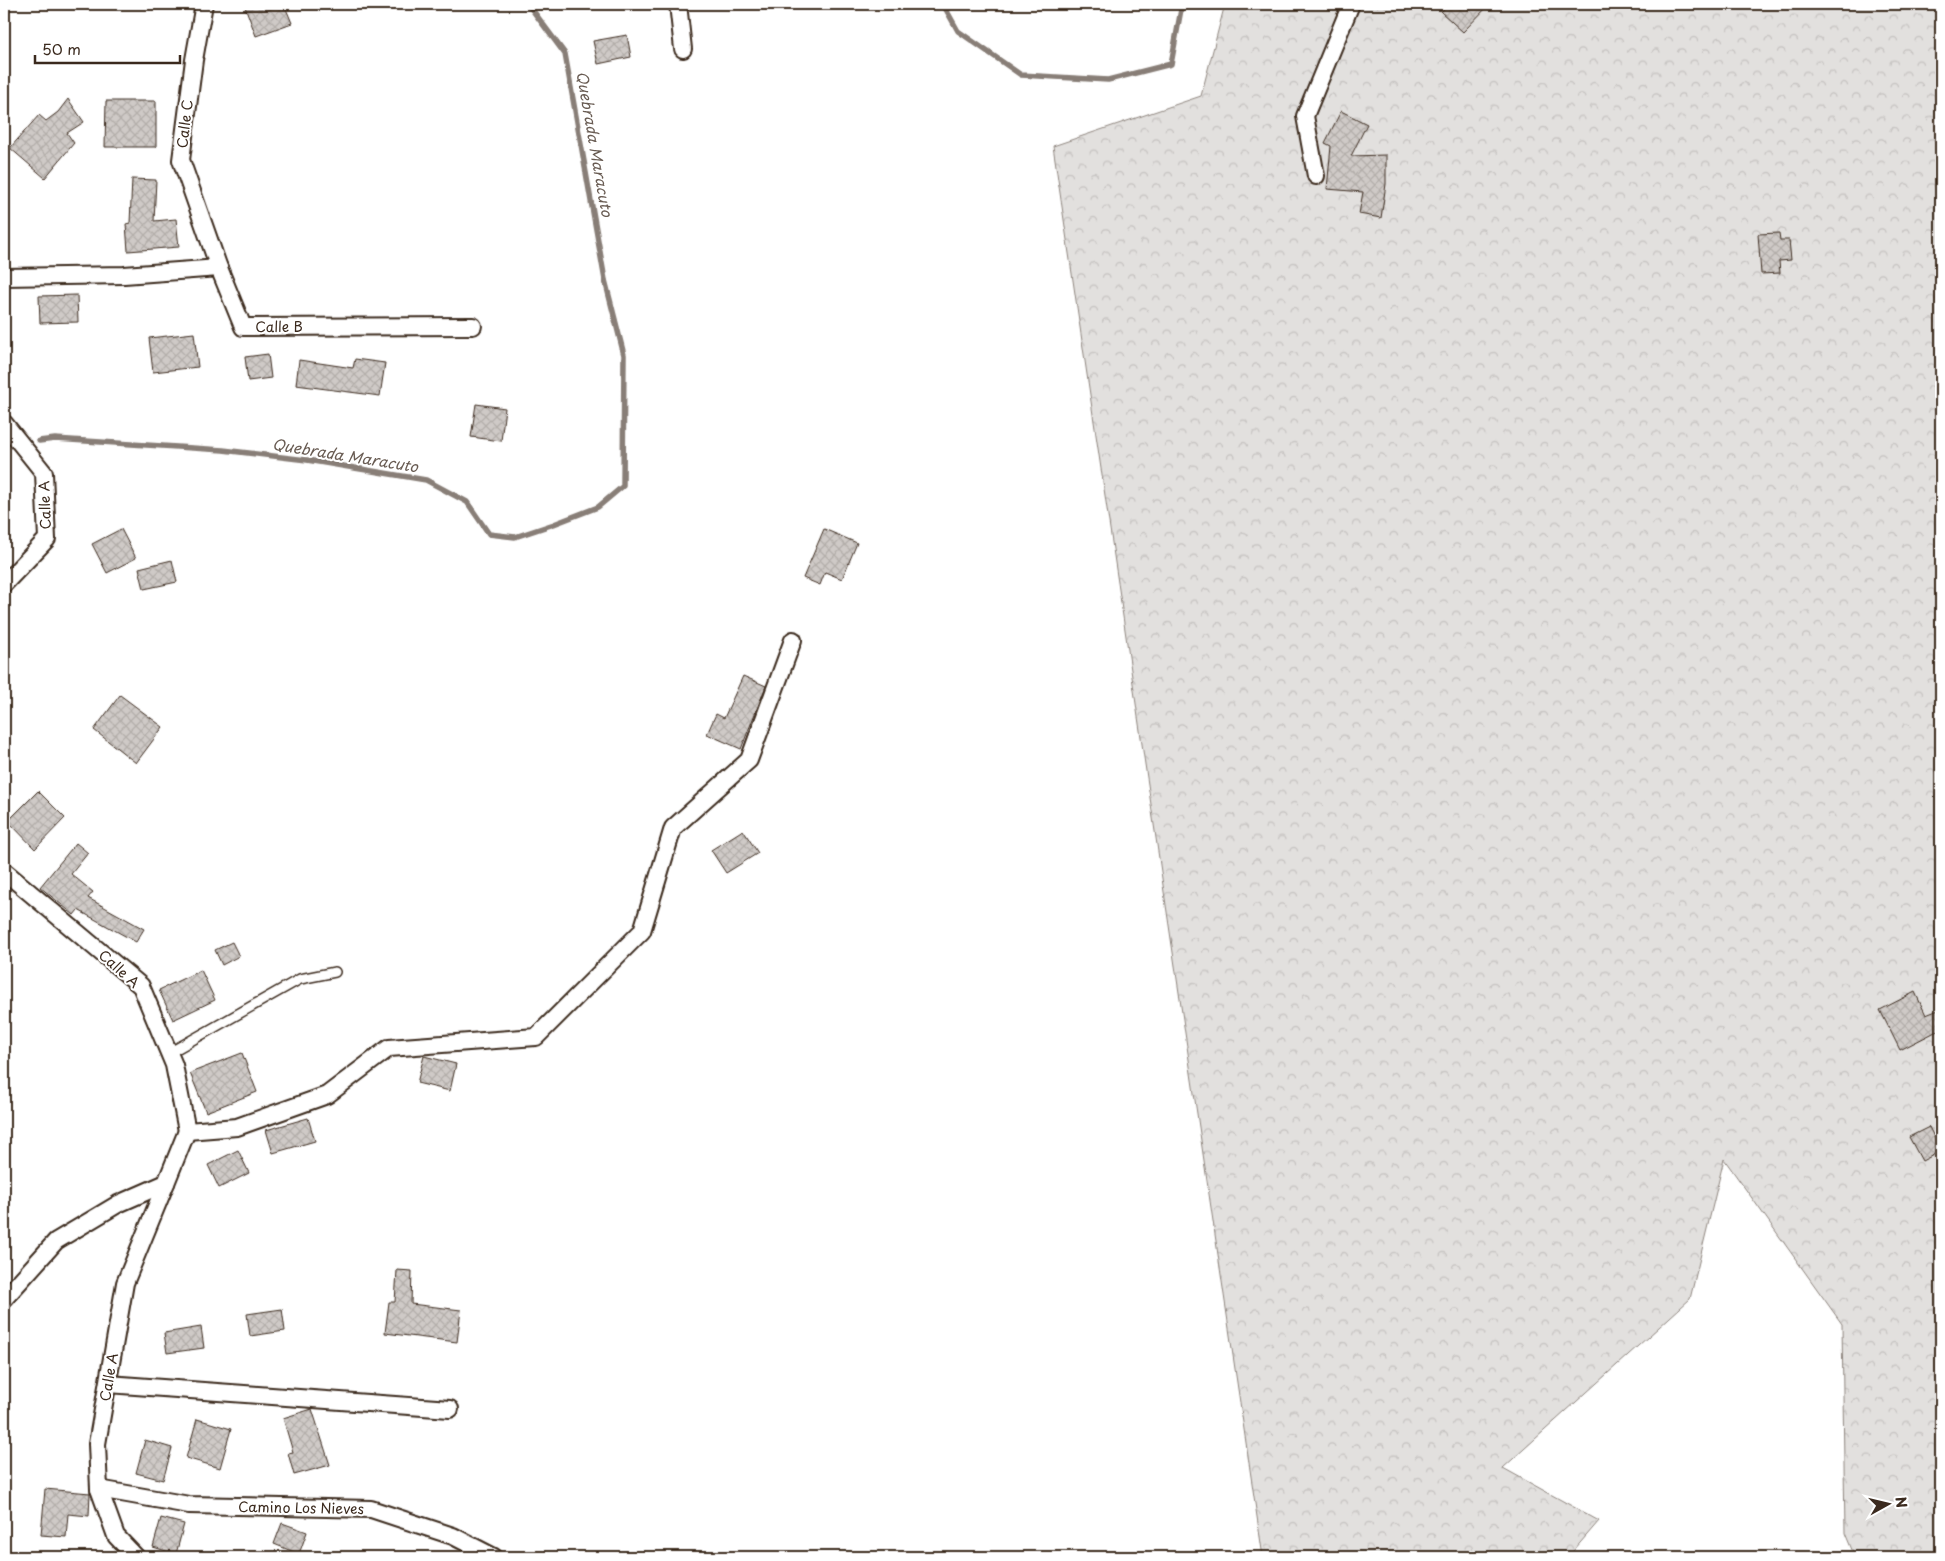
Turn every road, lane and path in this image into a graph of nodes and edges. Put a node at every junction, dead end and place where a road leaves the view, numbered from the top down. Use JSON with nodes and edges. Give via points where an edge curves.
{"nodes":[{"id":1,"x":204,"y":4,"type":"edge"},
{"id":2,"x":678,"y":4,"type":"edge"},
{"id":3,"x":1351,"y":4,"type":"edge"},
{"id":4,"x":683,"y":49,"type":"dead end"},
{"id":5,"x":1316,"y":176,"type":"dead end"},
{"id":6,"x":219,"y":268,"type":"junction"},
{"id":7,"x":4,"y":277,"type":"edge"},
{"id":8,"x":473,"y":326,"type":"dead end"},
{"id":9,"x":4,"y":422,"type":"edge"},
{"id":10,"x":4,"y":584,"type":"edge"},
{"id":11,"x":793,"y":640,"type":"dead end"},
{"id":12,"x":4,"y":870,"type":"edge"},
{"id":13,"x":335,"y":972,"type":"dead end"},
{"id":14,"x":169,"y":1053,"type":"junction"},
{"id":15,"x":187,"y":1131,"type":"junction"},
{"id":16,"x":166,"y":1183,"type":"junction"},
{"id":17,"x":4,"y":1299,"type":"edge"},
{"id":18,"x":108,"y":1384,"type":"junction"},
{"id":19,"x":450,"y":1409,"type":"dead end"},
{"id":20,"x":99,"y":1489,"type":"junction"},
{"id":21,"x":136,"y":1557,"type":"edge"},
{"id":22,"x":494,"y":1557,"type":"edge"}],
"edges":[{"from":1,"to":6,"type":"street","name":"Calle C","via":[[181,160]]},
{"from":2,"to":4,"type":"street"},
{"from":3,"to":5,"type":"street","via":[[1305,116]]},
{"from":6,"to":7,"type":"street"},
{"from":6,"to":8,"type":"street","name":"Calle B","via":[[243,327]]},
{"from":9,"to":10,"type":"street","name":"Calle A","via":[[44,473],[47,539]]},
{"from":11,"to":15,"type":"street","via":[[749,760],[673,828],[642,931],[536,1037],[389,1048],[327,1095],[237,1127]]},
{"from":12,"to":14,"type":"street","name":"Calle A","via":[[141,986]]},
{"from":13,"to":14,"type":"lane","via":[[300,979]]},
{"from":14,"to":15,"type":"street","name":"Calle A"},
{"from":15,"to":16,"type":"street","name":"Calle A"},
{"from":16,"to":17,"type":"street","via":[[118,1204],[56,1241]]},
{"from":16,"to":18,"type":"street","name":"Calle A","via":[[125,1283]]},
{"from":18,"to":19,"type":"street"},
{"from":18,"to":20,"type":"street","name":"Calle A","via":[[97,1444]]},
{"from":20,"to":21,"type":"street","name":"Calle A","via":[[116,1536]]},
{"from":20,"to":22,"type":"street","name":"Camino Los Nieves","via":[[189,1505],[371,1509],[452,1536]]}]}
